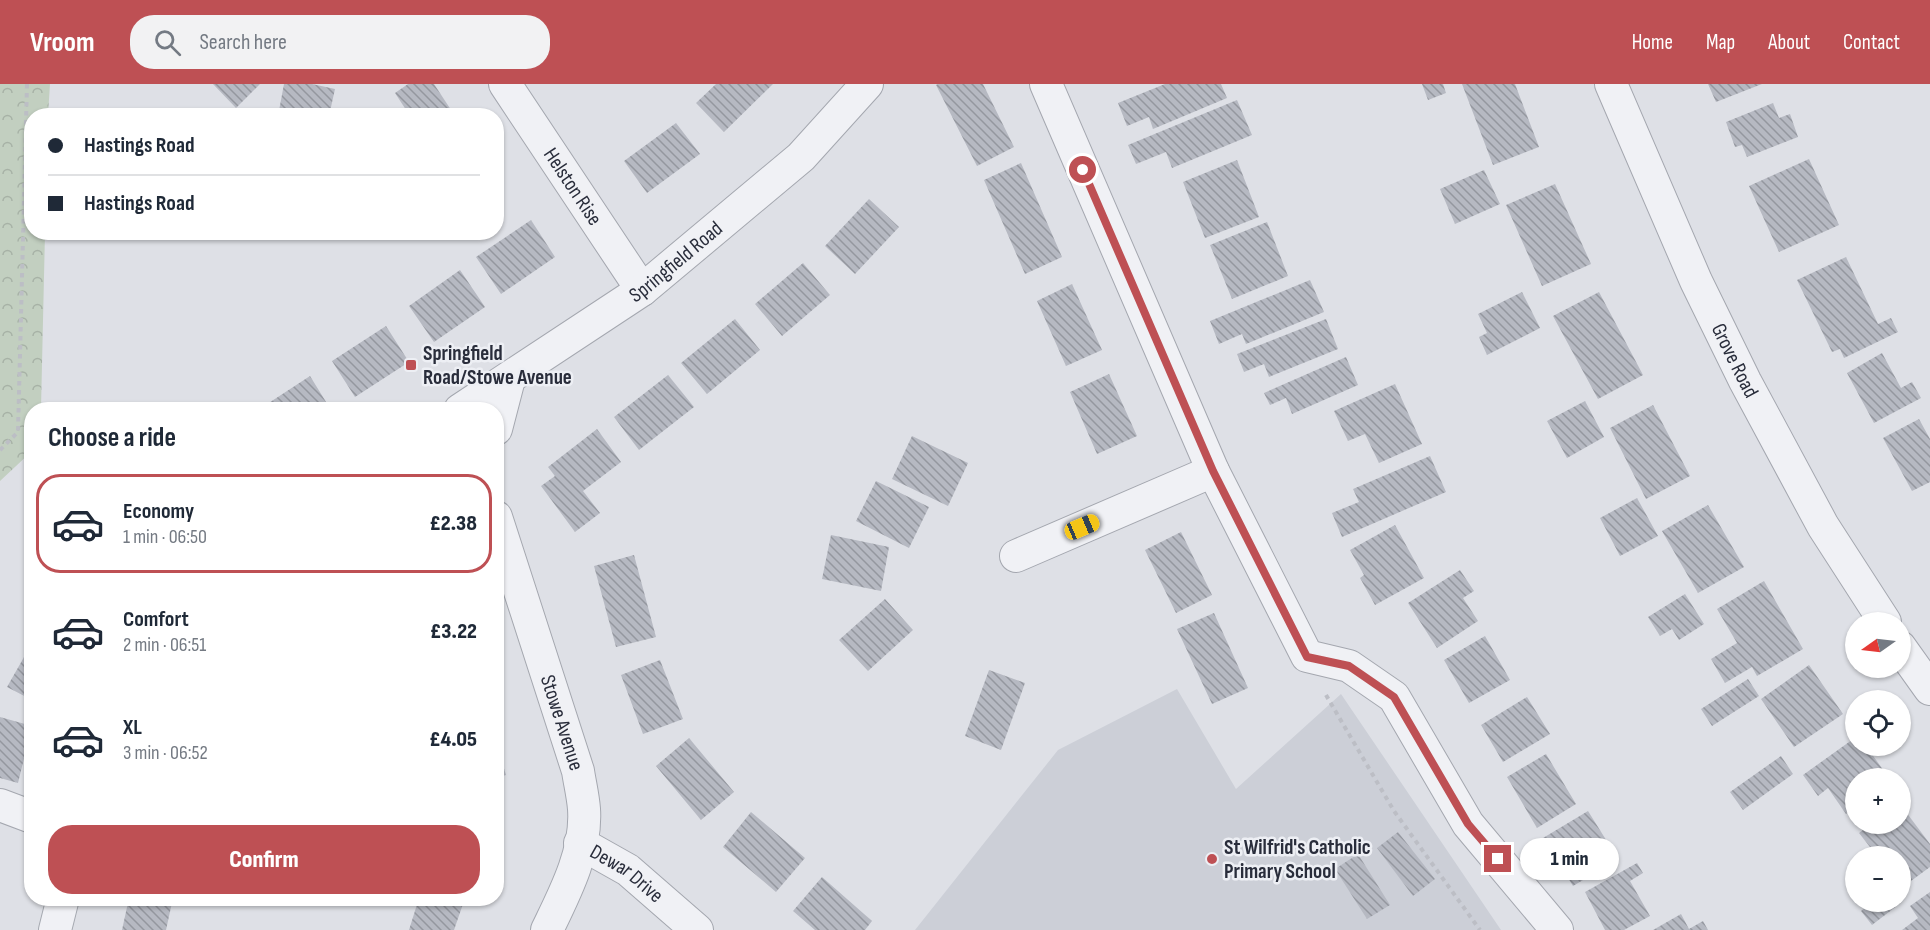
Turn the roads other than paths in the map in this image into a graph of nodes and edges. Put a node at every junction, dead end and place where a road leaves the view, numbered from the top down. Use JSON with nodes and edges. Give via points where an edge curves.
{"nodes":[{"id":1,"x":504,"y":84,"type":"edge"},
{"id":2,"x":867,"y":84,"type":"edge"},
{"id":3,"x":1046,"y":84,"type":"edge"},
{"id":4,"x":1611,"y":84,"type":"edge"},
{"id":5,"x":642,"y":290,"type":"junction"},
{"id":6,"x":509,"y":379,"type":"junction"},
{"id":7,"x":473,"y":402,"type":"edge"},
{"id":8,"x":503,"y":402,"type":"edge"},
{"id":9,"x":1213,"y":471,"type":"junction"},
{"id":10,"x":504,"y":542,"type":"edge"},
{"id":11,"x":1016,"y":556,"type":"dead end"},
{"id":12,"x":1879,"y":612,"type":"edge"},
{"id":13,"x":1911,"y":662,"type":"edge"},
{"id":14,"x":1930,"y":689,"type":"edge"},
{"id":15,"x":0,"y":805,"type":"edge"},
{"id":16,"x":24,"y":814,"type":"edge"},
{"id":17,"x":580,"y":843,"type":"junction"},
{"id":18,"x":61,"y":906,"type":"edge"},
{"id":19,"x":56,"y":930,"type":"edge"},
{"id":20,"x":547,"y":930,"type":"edge"},
{"id":21,"x":697,"y":930,"type":"edge"},
{"id":22,"x":1557,"y":930,"type":"edge"}],
"edges":[{"from":1,"to":5,"type":"street","name":"Helston Rise"},
{"from":2,"to":5,"type":"street","name":"Springfield Road","via":[[801,157]]},
{"from":3,"to":9,"type":"street"},
{"from":4,"to":12,"type":"street","name":"Grove Road","via":[[1696,281],[1745,381],[1823,526]]},
{"from":5,"to":6,"type":"street","name":"Springfield Road"},
{"from":6,"to":7,"type":"street","name":"Springfield Road"},
{"from":6,"to":8,"type":"street"},
{"from":9,"to":11,"type":"street"},
{"from":9,"to":22,"type":"street","via":[[1307,657],[1349,666],[1394,697],[1468,824]]},
{"from":10,"to":17,"type":"street","name":"Stowe Avenue","via":[[578,771],[584,811]]},
{"from":13,"to":14,"type":"street"},
{"from":15,"to":16,"type":"street"},
{"from":17,"to":20,"type":"street","name":"Stowe Avenue","via":[[571,878]]},
{"from":17,"to":21,"type":"street","name":"Dewar Drive","via":[[628,870]]},
{"from":18,"to":19,"type":"street"}]}
